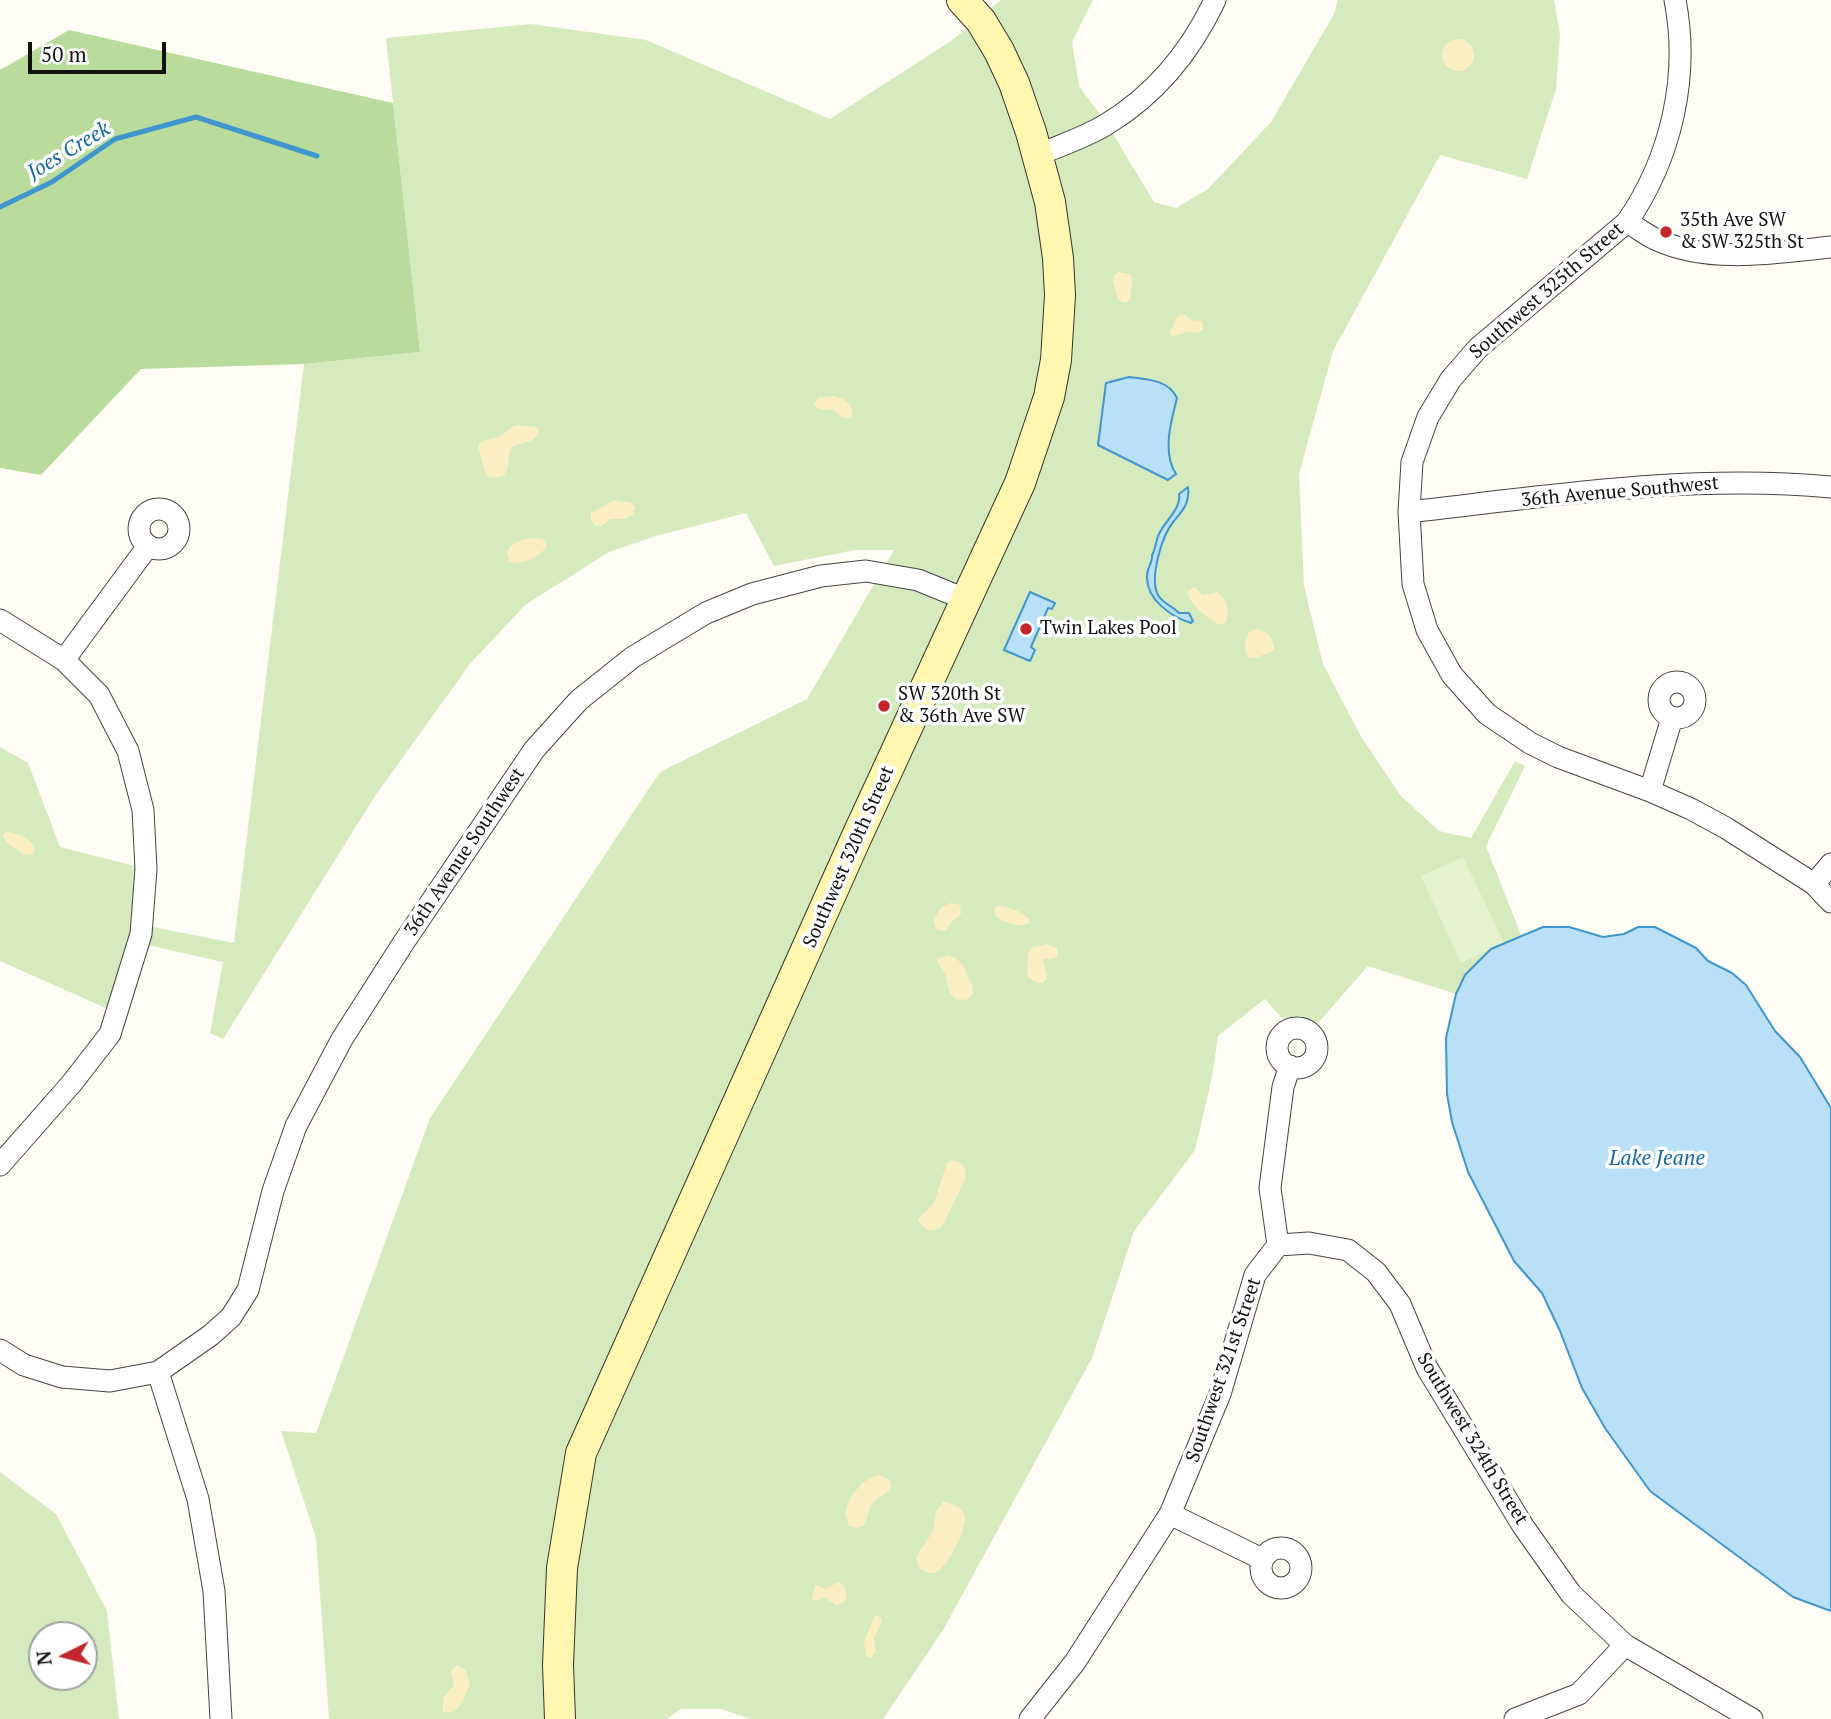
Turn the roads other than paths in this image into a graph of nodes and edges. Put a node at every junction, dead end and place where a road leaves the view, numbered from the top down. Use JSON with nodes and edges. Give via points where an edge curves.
{"nodes":[{"id":1,"x":962,"y":0,"type":"edge"},
{"id":2,"x":1215,"y":0,"type":"edge"},
{"id":3,"x":1675,"y":0,"type":"edge"},
{"id":4,"x":1038,"y":155,"type":"junction"},
{"id":5,"x":1627,"y":222,"type":"junction"},
{"id":6,"x":1831,"y":247,"type":"edge"},
{"id":7,"x":1831,"y":488,"type":"edge"},
{"id":8,"x":1409,"y":512,"type":"junction"},
{"id":9,"x":148,"y":546,"type":"dead end"},
{"id":10,"x":967,"y":600,"type":"junction"},
{"id":11,"x":0,"y":620,"type":"edge"},
{"id":12,"x":64,"y":660,"type":"junction"},
{"id":13,"x":1672,"y":718,"type":"dead end"},
{"id":14,"x":1650,"y":790,"type":"junction"},
{"id":15,"x":1831,"y":864,"type":"edge"},
{"id":16,"x":1814,"y":884,"type":"junction"},
{"id":17,"x":1831,"y":902,"type":"edge"},
{"id":18,"x":1290,"y":1066,"type":"dead end"},
{"id":19,"x":0,"y":1165,"type":"edge"},
{"id":20,"x":1278,"y":1245,"type":"junction"},
{"id":21,"x":0,"y":1350,"type":"edge"},
{"id":22,"x":158,"y":1372,"type":"junction"},
{"id":23,"x":1170,"y":1514,"type":"junction"},
{"id":24,"x":1262,"y":1559,"type":"dead end"},
{"id":25,"x":1625,"y":1645,"type":"junction"},
{"id":26,"x":221,"y":1719,"type":"edge"},
{"id":27,"x":559,"y":1719,"type":"edge"},
{"id":28,"x":1030,"y":1719,"type":"edge"},
{"id":29,"x":1514,"y":1719,"type":"edge"},
{"id":30,"x":1752,"y":1719,"type":"edge"}],
"edges":[{"from":1,"to":4,"type":"main road","name":"Southwest 320th Street","via":[[999,51]]},
{"from":2,"to":4,"type":"street","via":[[1186,52],[1157,85],[1107,124]]},
{"from":3,"to":5,"type":"street","name":"Southwest 325th Street","via":[[1680,74],[1672,125],[1655,175]]},
{"from":4,"to":10,"type":"main road","name":"Southwest 320th Street","via":[[1058,258],[1056,360],[1032,454]]},
{"from":5,"to":6,"type":"street","via":[[1656,239],[1715,254]]},
{"from":5,"to":8,"type":"street","name":"Southwest 325th Street","via":[[1478,348],[1451,379],[1428,417],[1412,462]]},
{"from":7,"to":8,"type":"street","name":"36th Avenue Southwest","via":[[1776,482],[1693,484]]},
{"from":8,"to":14,"type":"street","name":"Southwest 325th Street","via":[[1413,584],[1427,631],[1452,675],[1487,714],[1530,743]]},
{"from":9,"to":12,"type":"street"},
{"from":10,"to":22,"type":"street","name":"36th Avenue Southwest","via":[[918,580],[866,571],[783,585],[696,618],[633,657],[579,700],[534,750],[342,1039],[296,1126],[273,1191],[248,1290],[231,1317]]},
{"from":10,"to":27,"type":"main road","name":"Southwest 320th Street","via":[[581,1453],[562,1569]]},
{"from":11,"to":12,"type":"street"},
{"from":12,"to":19,"type":"street","via":[[99,695],[128,751],[143,810],[143,925],[110,1034]]},
{"from":13,"to":14,"type":"street"},
{"from":14,"to":16,"type":"street","name":"Southwest 325th Street","via":[[1726,828]]},
{"from":15,"to":16,"type":"street"},
{"from":16,"to":17,"type":"street","name":"Southwest 325th Street"},
{"from":18,"to":20,"type":"street","via":[[1283,1087],[1270,1188]]},
{"from":20,"to":23,"type":"street","name":"Southwest 321st Street","via":[[1255,1275],[1220,1394]]},
{"from":20,"to":25,"type":"street","name":"Southwest 324th Street","via":[[1309,1242],[1348,1250],[1376,1272],[1400,1304],[1427,1368],[1523,1526],[1571,1594]]},
{"from":21,"to":22,"type":"street","via":[[24,1365],[62,1377],[110,1381]]},
{"from":22,"to":26,"type":"street","via":[[200,1512],[214,1591]]},
{"from":23,"to":24,"type":"street"},
{"from":23,"to":28,"type":"street","name":"Southwest 321st Street","via":[[1075,1662]]},
{"from":25,"to":29,"type":"street","via":[[1579,1693]]},
{"from":25,"to":30,"type":"street"}]}
